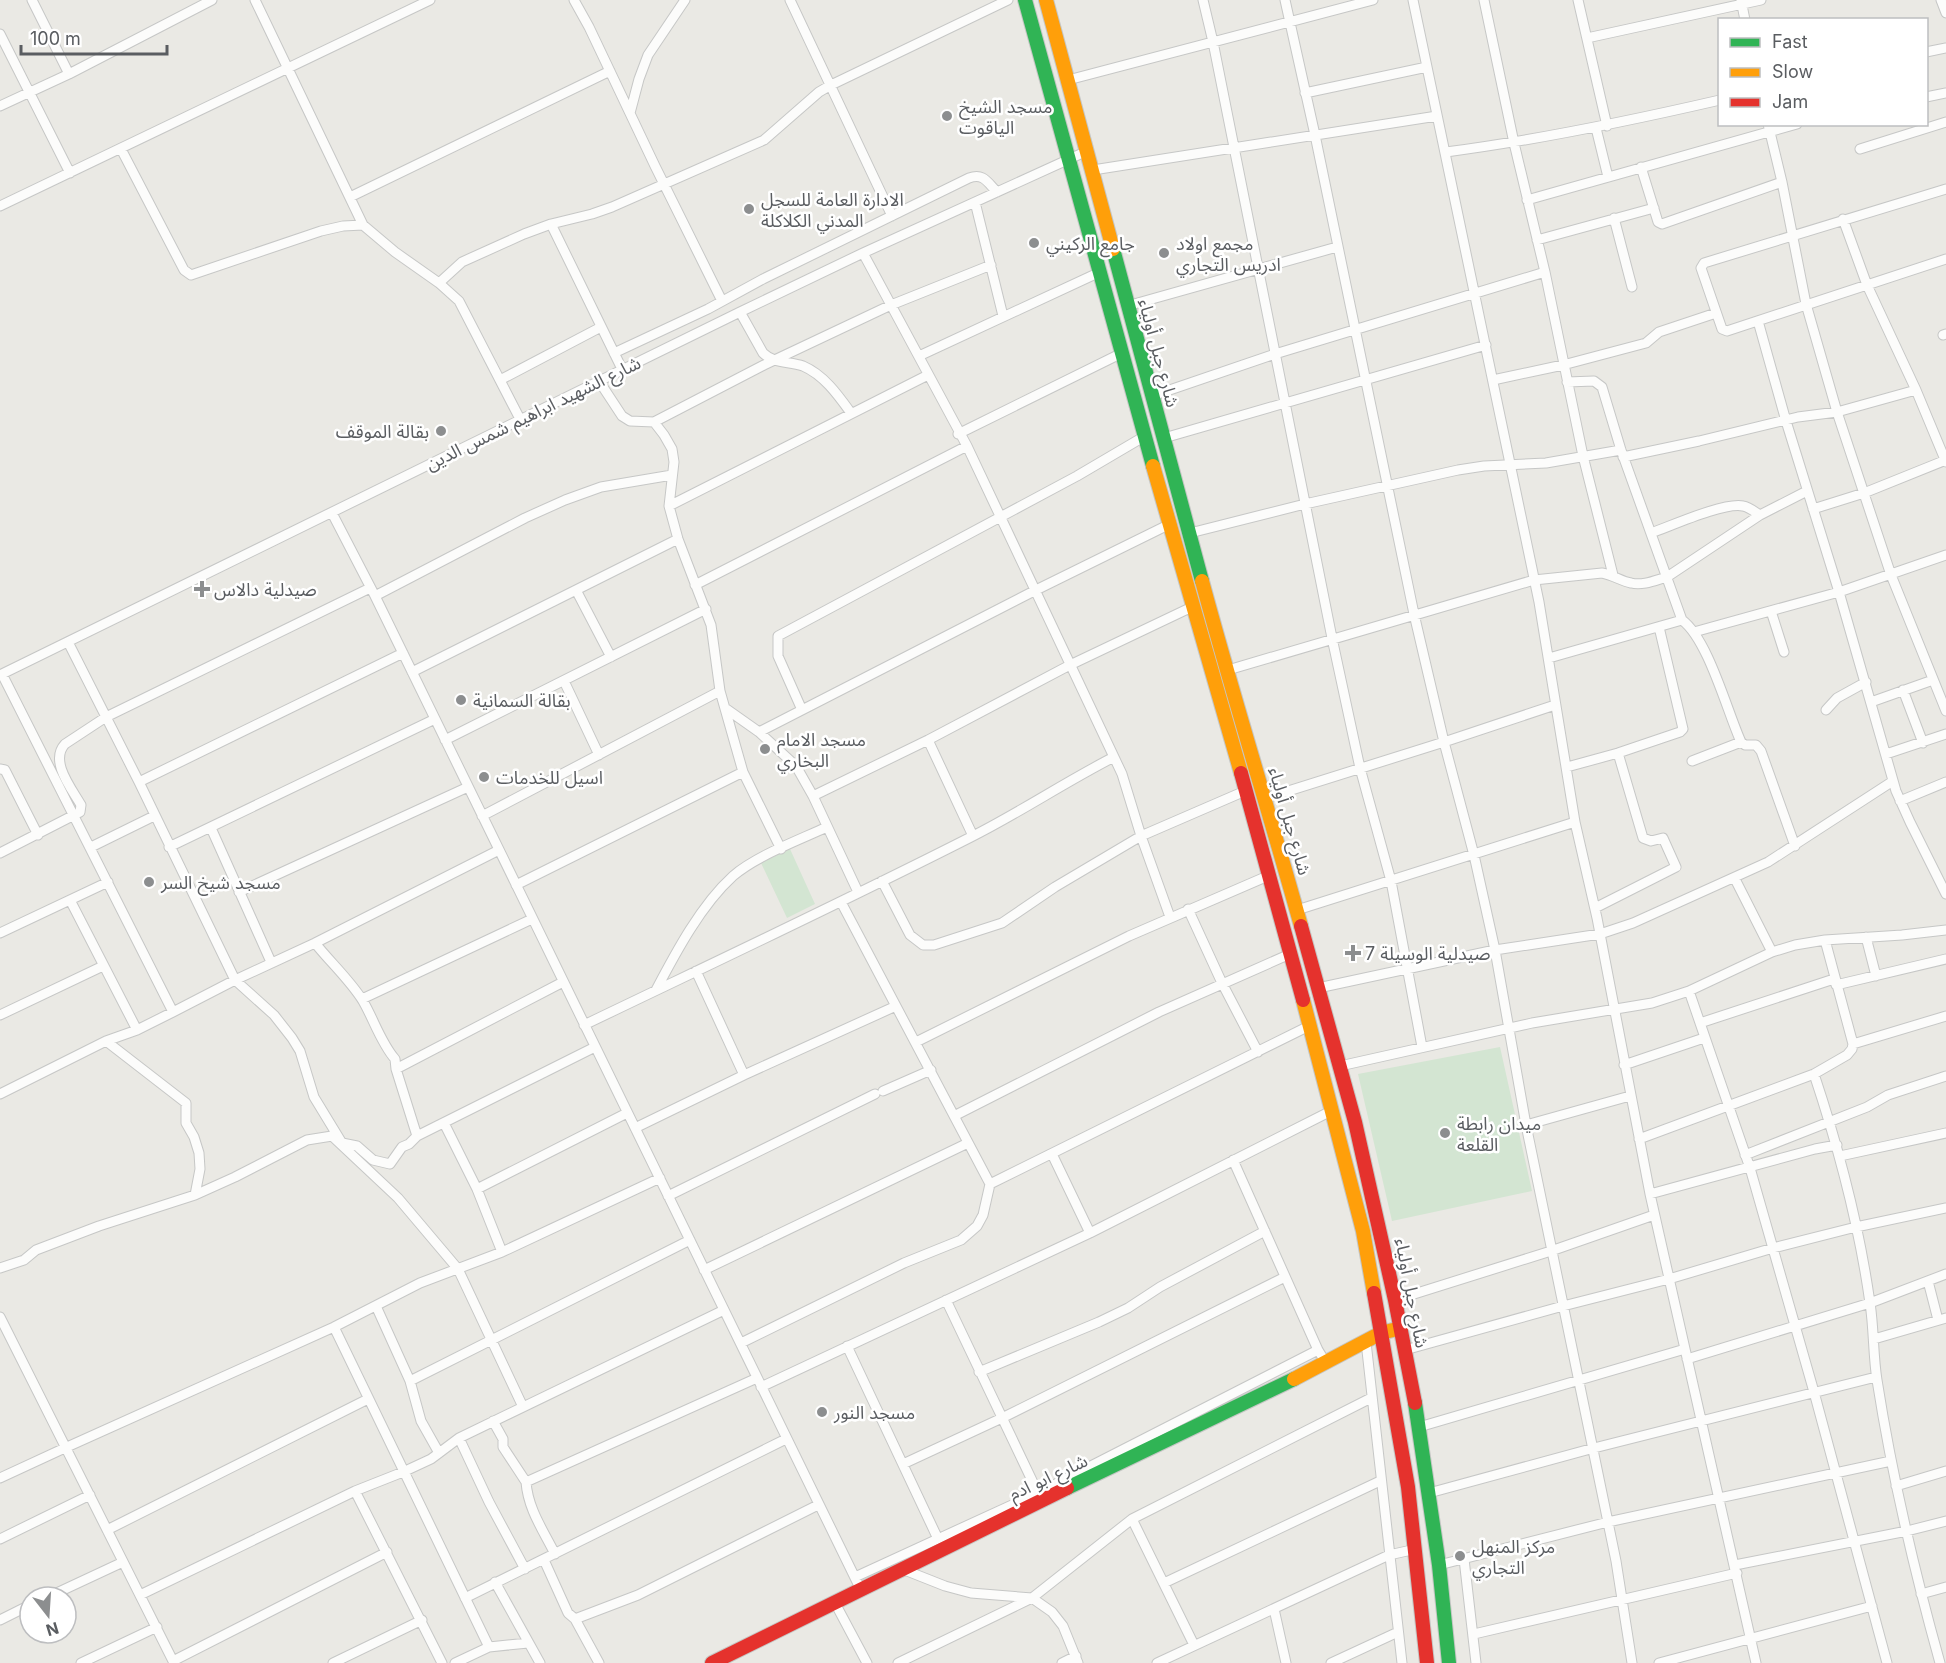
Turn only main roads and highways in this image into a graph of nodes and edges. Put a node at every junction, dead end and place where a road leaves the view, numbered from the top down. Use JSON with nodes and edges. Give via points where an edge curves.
{"nodes":[{"id":1,"x":1025,"y":0,"type":"edge"},
{"id":2,"x":1046,"y":0,"type":"edge"},
{"id":3,"x":1401,"y":1328,"type":"junction"},
{"id":4,"x":1381,"y":1333,"type":"junction"},
{"id":5,"x":712,"y":1663,"type":"edge"},
{"id":6,"x":1427,"y":1663,"type":"edge"},
{"id":7,"x":1449,"y":1663,"type":"edge"}],
"edges":[{"from":1,"to":4,"type":"main road","name":"شارع جبل أولياء","via":[[1270,875],[1363,1231]]},
{"from":2,"to":3,"type":"main road","name":"شارع جبل أولياء","via":[[1240,718],[1340,1066]]},
{"from":3,"to":4,"type":"main road","name":"شارع ابو ادم"},
{"from":3,"to":7,"type":"main road","name":"شارع جبل أولياء","via":[[1429,1493]]},
{"from":4,"to":5,"type":"main road","name":"شارع ابو ادم","via":[[902,1569],[858,1583],[836,1603]]},
{"from":4,"to":6,"type":"main road","name":"شارع جبل أولياء","via":[[1408,1487]]}]}
